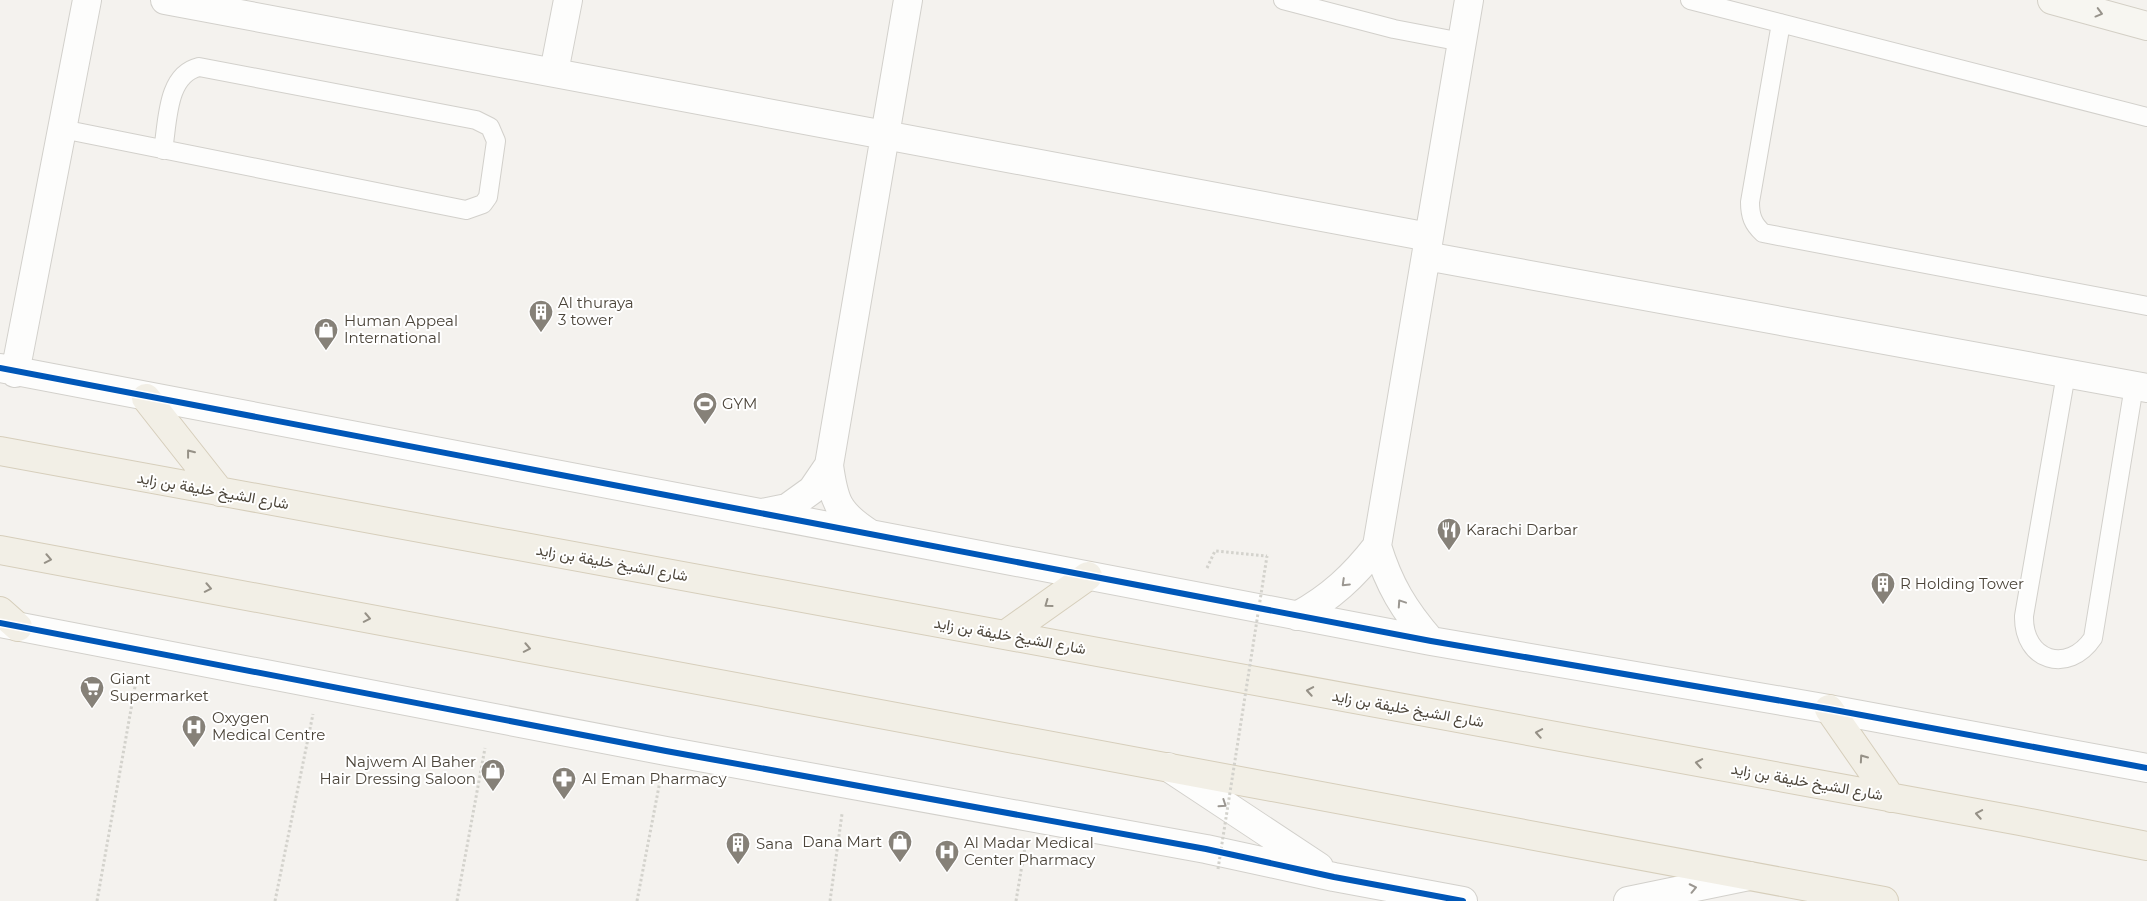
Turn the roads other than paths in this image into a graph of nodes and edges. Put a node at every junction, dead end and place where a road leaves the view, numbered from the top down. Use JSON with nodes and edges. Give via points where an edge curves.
{"nodes":[{"id":1,"x":87,"y":0,"type":"edge"},
{"id":2,"x":165,"y":0,"type":"edge"},
{"id":3,"x":568,"y":0,"type":"edge"},
{"id":4,"x":908,"y":0,"type":"edge"},
{"id":5,"x":1283,"y":0,"type":"edge"},
{"id":6,"x":1469,"y":0,"type":"edge"},
{"id":7,"x":1690,"y":0,"type":"edge"},
{"id":8,"x":2052,"y":0,"type":"edge"},
{"id":9,"x":1781,"y":23,"type":"junction"},
{"id":10,"x":2147,"y":26,"type":"edge"},
{"id":11,"x":1462,"y":42,"type":"junction"},
{"id":12,"x":554,"y":72,"type":"junction"},
{"id":13,"x":2147,"y":117,"type":"edge"},
{"id":14,"x":62,"y":129,"type":"junction"},
{"id":15,"x":886,"y":133,"type":"junction"},
{"id":16,"x":163,"y":150,"type":"junction"},
{"id":17,"x":1428,"y":247,"type":"junction"},
{"id":18,"x":2147,"y":306,"type":"edge"},
{"id":19,"x":7,"y":371,"type":"edge"},
{"id":20,"x":2066,"y":374,"type":"junction"},
{"id":21,"x":2140,"y":387,"type":"edge"},
{"id":22,"x":146,"y":398,"type":"junction"},
{"id":23,"x":0,"y":452,"type":"edge"},
{"id":24,"x":829,"y":465,"type":"junction"},
{"id":25,"x":220,"y":492,"type":"junction"},
{"id":26,"x":758,"y":513,"type":"junction"},
{"id":27,"x":872,"y":535,"type":"junction"},
{"id":28,"x":1376,"y":546,"type":"junction"},
{"id":29,"x":0,"y":550,"type":"edge"},
{"id":30,"x":1088,"y":576,"type":"junction"},
{"id":31,"x":1297,"y":616,"type":"junction"},
{"id":32,"x":6,"y":620,"type":"edge"},
{"id":33,"x":1005,"y":635,"type":"junction"},
{"id":34,"x":1431,"y":641,"type":"junction"},
{"id":35,"x":1829,"y":709,"type":"junction"},
{"id":36,"x":1168,"y":767,"type":"junction"},
{"id":37,"x":2147,"y":768,"type":"edge"},
{"id":38,"x":1891,"y":798,"type":"junction"},
{"id":39,"x":2020,"y":821,"type":"junction"},
{"id":40,"x":2147,"y":834,"type":"edge"},
{"id":41,"x":2147,"y":846,"type":"edge"},
{"id":42,"x":1749,"y":876,"type":"junction"},
{"id":43,"x":1334,"y":877,"type":"junction"},
{"id":44,"x":1366,"y":901,"type":"edge"},
{"id":45,"x":1463,"y":901,"type":"edge"},
{"id":46,"x":1628,"y":901,"type":"edge"},
{"id":47,"x":1884,"y":901,"type":"edge"}],
"edges":[{"from":1,"to":14,"type":"street"},
{"from":2,"to":12,"type":"street"},
{"from":3,"to":12,"type":"street"},
{"from":4,"to":15,"type":"street"},
{"from":5,"to":11,"type":"lane","via":[[1394,30]]},
{"from":6,"to":11,"type":"street"},
{"from":7,"to":9,"type":"lane"},
{"from":8,"to":10,"type":"main road","one_way":true},
{"from":9,"to":13,"type":"lane"},
{"from":9,"to":18,"type":"lane","via":[[1750,202],[1750,214],[1763,233]]},
{"from":11,"to":17,"type":"street"},
{"from":12,"to":15,"type":"street"},
{"from":14,"to":16,"type":"lane"},
{"from":14,"to":19,"type":"street"},
{"from":15,"to":17,"type":"street"},
{"from":15,"to":24,"type":"street"},
{"from":16,"to":16,"type":"lane","via":[[466,210],[483,204],[488,197],[496,141],[490,127],[476,120],[199,67],[190,69],[176,83]]},
{"from":17,"to":20,"type":"street"},
{"from":17,"to":28,"type":"street"},
{"from":19,"to":22,"type":"street"},
{"from":20,"to":21,"type":"street"},
{"from":20,"to":21,"type":"lane","via":[[2024,616],[2028,642],[2049,658],[2062,660],[2075,656],[2086,649],[2093,638]]},
{"from":25,"to":22,"type":"main road","one_way":true},
{"from":22,"to":26,"type":"street"},
{"from":23,"to":25,"type":"main road","name":"شارع الشيخ خليفة بن زايد"},
{"from":24,"to":26,"type":"street","via":[[812,490],[787,508]]},
{"from":24,"to":27,"type":"street","via":[[833,494],[848,519]]},
{"from":25,"to":33,"type":"main road","name":"شارع الشيخ خليفة بن زايد"},
{"from":26,"to":27,"type":"street"},
{"from":27,"to":30,"type":"street"},
{"from":28,"to":31,"type":"street","one_way":true,"via":[[1342,587]]},
{"from":34,"to":28,"type":"street","one_way":true,"via":[[1397,598]]},
{"from":29,"to":36,"type":"main road","one_way":true},
{"from":30,"to":31,"type":"street"},
{"from":30,"to":33,"type":"main road","one_way":true},
{"from":31,"to":34,"type":"street"},
{"from":32,"to":43,"type":"street","via":[[141,651],[666,751],[1206,848]]},
{"from":38,"to":33,"type":"main road","name":"شارع الشيخ خليفة بن زايد","one_way":true},
{"from":34,"to":35,"type":"street"},
{"from":35,"to":37,"type":"street"},
{"from":38,"to":35,"type":"main road","one_way":true},
{"from":36,"to":42,"type":"main road"},
{"from":36,"to":43,"type":"street","one_way":true},
{"from":39,"to":38,"type":"main road","name":"شارع الشيخ خليفة بن زايد","one_way":true},
{"from":39,"to":40,"type":"main road","name":"شارع الشيخ خليفة بن زايد"},
{"from":39,"to":41,"type":"main road","name":"شارع الشيخ خليفة بن زايد"},
{"from":46,"to":42,"type":"street","one_way":true},
{"from":42,"to":47,"type":"main road"},
{"from":43,"to":44,"type":"street"},
{"from":43,"to":45,"type":"street"}]}
